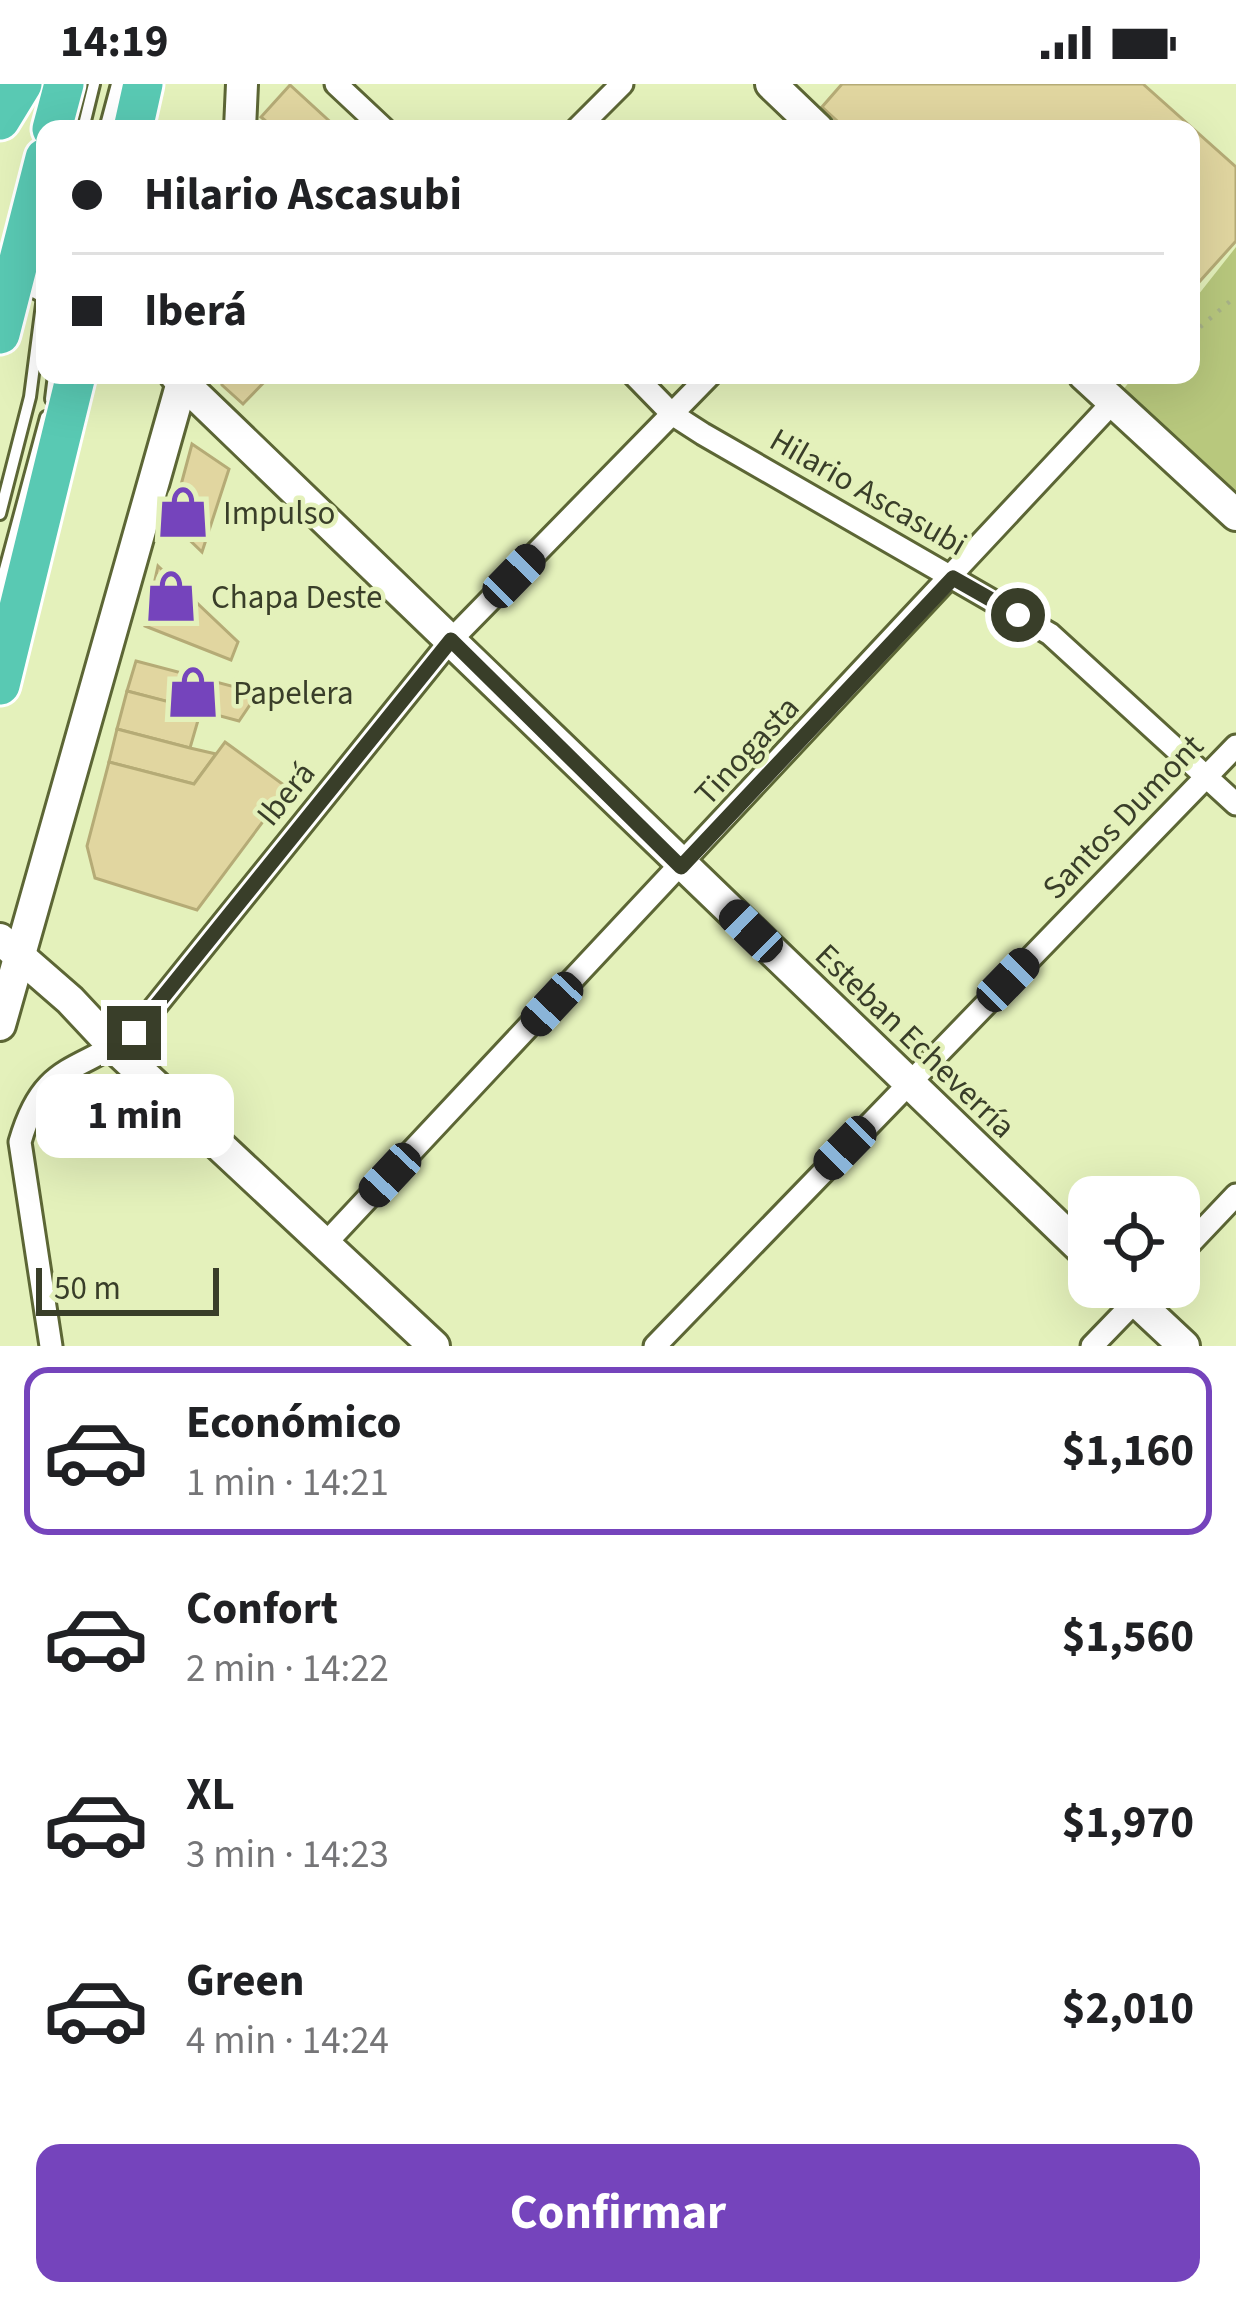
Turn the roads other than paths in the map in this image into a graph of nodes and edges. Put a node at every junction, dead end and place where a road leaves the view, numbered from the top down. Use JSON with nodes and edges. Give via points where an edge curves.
{"nodes":[{"id":1,"x":4,"y":84,"type":"edge"},
{"id":2,"x":22,"y":84,"type":"edge"},
{"id":3,"x":64,"y":84,"type":"edge"},
{"id":4,"x":94,"y":84,"type":"edge"},
{"id":5,"x":117,"y":84,"type":"edge"},
{"id":6,"x":143,"y":84,"type":"edge"},
{"id":7,"x":242,"y":84,"type":"edge"},
{"id":8,"x":336,"y":84,"type":"edge"},
{"id":9,"x":622,"y":84,"type":"edge"},
{"id":10,"x":771,"y":84,"type":"edge"},
{"id":11,"x":0,"y":99,"type":"edge"},
{"id":12,"x":0,"y":120,"type":"edge"},
{"id":13,"x":54,"y":120,"type":"edge"},
{"id":14,"x":85,"y":120,"type":"edge"},
{"id":15,"x":107,"y":120,"type":"edge"},
{"id":16,"x":135,"y":120,"type":"edge"},
{"id":17,"x":240,"y":120,"type":"edge"},
{"id":18,"x":374,"y":120,"type":"edge"},
{"id":19,"x":586,"y":120,"type":"edge"},
{"id":20,"x":809,"y":120,"type":"edge"},
{"id":21,"x":36,"y":230,"type":"edge"},
{"id":22,"x":30,"y":278,"type":"edge"},
{"id":23,"x":0,"y":334,"type":"edge"},
{"id":24,"x":52,"y":384,"type":"edge"},
{"id":25,"x":74,"y":384,"type":"edge"},
{"id":26,"x":179,"y":384,"type":"edge"},
{"id":27,"x":188,"y":384,"type":"edge"},
{"id":28,"x":643,"y":384,"type":"edge"},
{"id":29,"x":701,"y":384,"type":"edge"},
{"id":30,"x":1094,"y":384,"type":"edge"},
{"id":31,"x":1113,"y":402,"type":"junction"},
{"id":32,"x":672,"y":414,"type":"junction"},
{"id":33,"x":0,"y":514,"type":"edge"},
{"id":34,"x":1236,"y":515,"type":"edge"},
{"id":35,"x":953,"y":578,"type":"junction"},
{"id":36,"x":0,"y":588,"type":"edge"},
{"id":37,"x":451,"y":640,"type":"junction"},
{"id":38,"x":0,"y":685,"type":"edge"},
{"id":39,"x":1236,"y":746,"type":"edge"},
{"id":40,"x":1207,"y":777,"type":"junction"},
{"id":41,"x":1236,"y":804,"type":"edge"},
{"id":42,"x":681,"y":867,"type":"junction"},
{"id":43,"x":10,"y":948,"type":"edge"},
{"id":44,"x":0,"y":1025,"type":"edge"},
{"id":45,"x":114,"y":1047,"type":"junction"},
{"id":46,"x":908,"y":1082,"type":"junction"},
{"id":47,"x":1236,"y":1195,"type":"edge"},
{"id":48,"x":1200,"y":1233,"type":"edge"},
{"id":49,"x":1068,"y":1236,"type":"edge"},
{"id":50,"x":325,"y":1244,"type":"junction"},
{"id":51,"x":1122,"y":1308,"type":"edge"},
{"id":52,"x":1150,"y":1308,"type":"edge"},
{"id":53,"x":51,"y":1346,"type":"edge"},
{"id":54,"x":434,"y":1346,"type":"edge"},
{"id":55,"x":656,"y":1346,"type":"edge"},
{"id":56,"x":1092,"y":1346,"type":"edge"},
{"id":57,"x":1184,"y":1346,"type":"edge"}],
"edges":[{"from":1,"to":11,"type":"street"},
{"from":2,"to":12,"type":"highway"},
{"from":3,"to":13,"type":"highway"},
{"from":4,"to":14,"type":"lane"},
{"from":5,"to":15,"type":"lane"},
{"from":6,"to":16,"type":"highway"},
{"from":7,"to":17,"type":"street"},
{"from":8,"to":18,"type":"street"},
{"from":9,"to":19,"type":"street"},
{"from":10,"to":20,"type":"street"},
{"from":21,"to":22,"type":"highway"},
{"from":22,"to":23,"type":"highway"},
{"from":22,"to":33,"type":"lane","via":[[31,397]]},
{"from":24,"to":36,"type":"lane"},
{"from":25,"to":38,"type":"highway"},
{"from":26,"to":43,"type":"street"},
{"from":27,"to":37,"type":"street","name":"Esteban Echeverría"},
{"from":28,"to":32,"type":"street","name":"Hilario Ascasubi"},
{"from":29,"to":32,"type":"street","name":"Iberá"},
{"from":30,"to":31,"type":"street"},
{"from":31,"to":34,"type":"street"},
{"from":31,"to":35,"type":"street","name":"Tinogasta"},
{"from":32,"to":35,"type":"street","name":"Hilario Ascasubi"},
{"from":32,"to":37,"type":"street","name":"Iberá"},
{"from":35,"to":40,"type":"street","name":"Hilario Ascasubi","via":[[1070,649]]},
{"from":35,"to":42,"type":"street","name":"Tinogasta"},
{"from":37,"to":42,"type":"street","name":"Esteban Echeverría"},
{"from":37,"to":45,"type":"street","name":"Iberá","via":[[134,1033]]},
{"from":39,"to":40,"type":"street","name":"Santos Dumont"},
{"from":40,"to":41,"type":"street","name":"Hilario Ascasubi"},
{"from":40,"to":46,"type":"street","name":"Santos Dumont"},
{"from":42,"to":46,"type":"street","name":"Esteban Echeverría"},
{"from":42,"to":50,"type":"street","name":"Tinogasta"},
{"from":43,"to":44,"type":"street"},
{"from":43,"to":45,"type":"street"},
{"from":45,"to":50,"type":"street"},
{"from":45,"to":53,"type":"street","name":"Iberá","via":[[48,1083],[20,1142]]},
{"from":46,"to":49,"type":"street","name":"Esteban Echeverría"},
{"from":46,"to":55,"type":"street","name":"Santos Dumont"},
{"from":47,"to":48,"type":"street"},
{"from":50,"to":54,"type":"street"},
{"from":51,"to":56,"type":"street"},
{"from":52,"to":57,"type":"street"}]}
